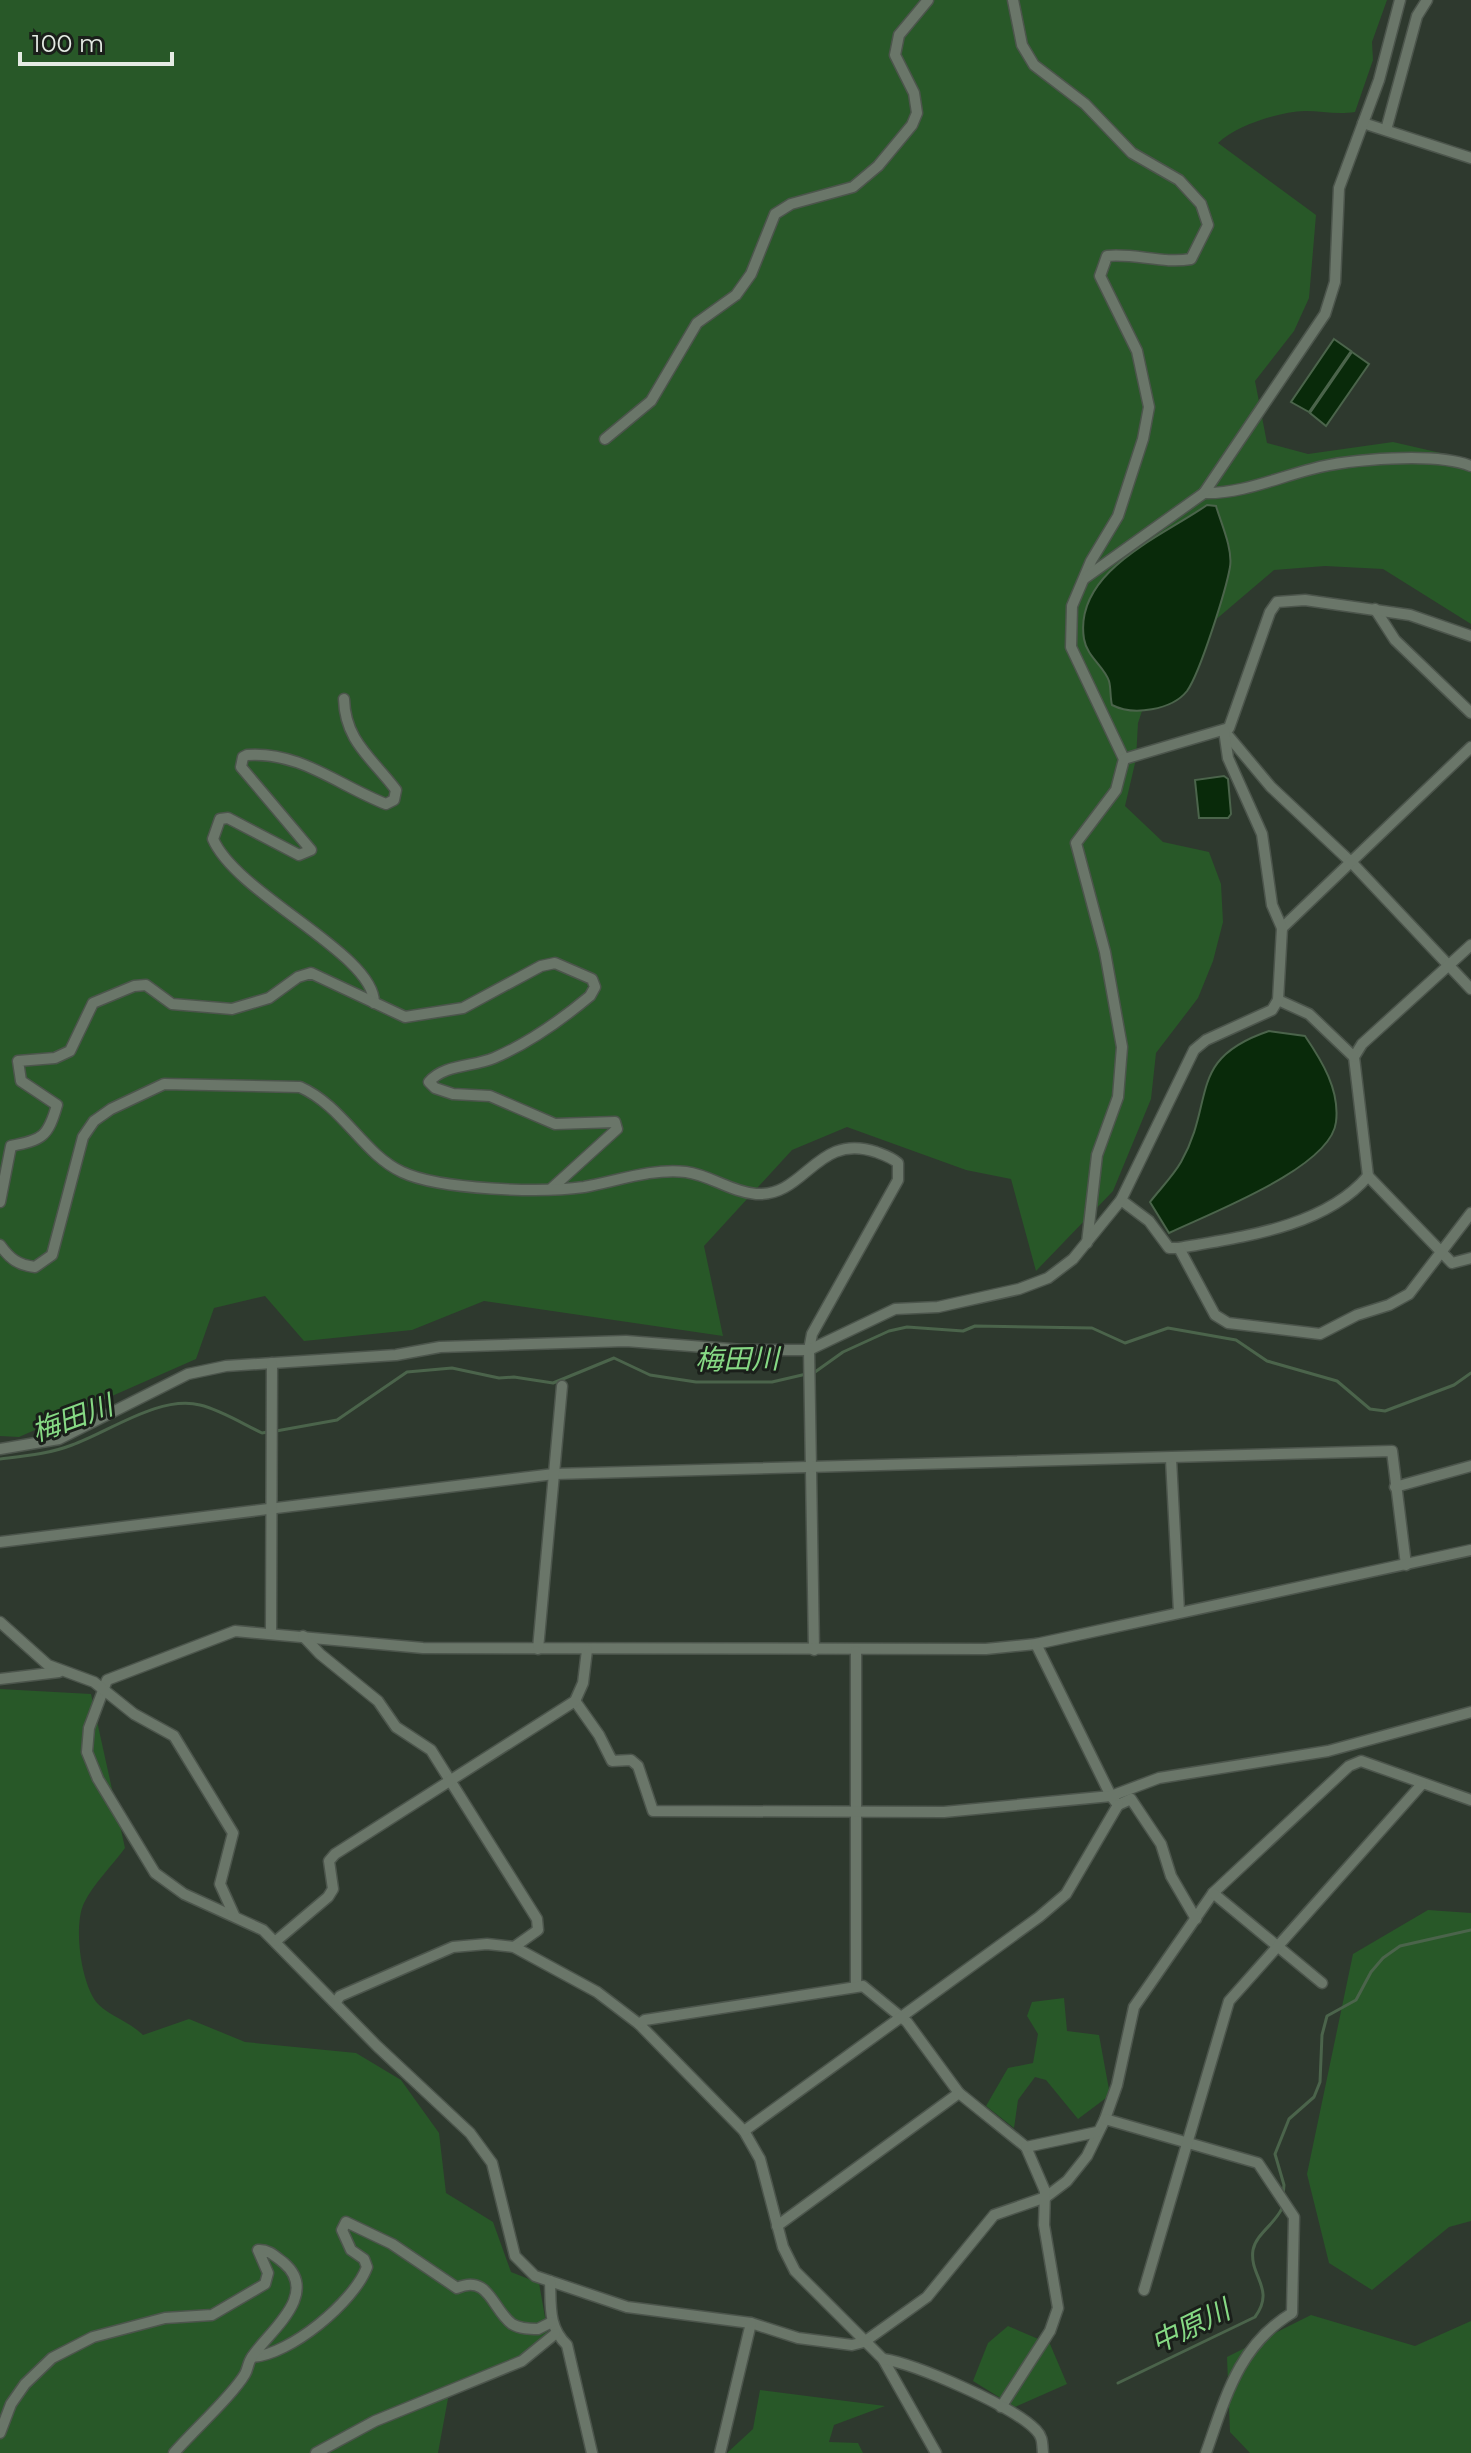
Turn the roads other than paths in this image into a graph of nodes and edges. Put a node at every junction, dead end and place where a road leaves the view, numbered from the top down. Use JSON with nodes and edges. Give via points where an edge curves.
{"nodes":[{"id":1,"x":928,"y":0,"type":"edge"},
{"id":2,"x":1013,"y":0,"type":"edge"},
{"id":3,"x":1400,"y":0,"type":"edge"},
{"id":4,"x":1427,"y":0,"type":"edge"},
{"id":5,"x":1363,"y":123,"type":"junction"},
{"id":6,"x":1386,"y":130,"type":"junction"},
{"id":7,"x":1471,"y":158,"type":"edge"},
{"id":8,"x":605,"y":439,"type":"dead end"},
{"id":9,"x":1471,"y":466,"type":"edge"},
{"id":10,"x":1204,"y":493,"type":"junction"},
{"id":11,"x":1083,"y":580,"type":"junction"},
{"id":12,"x":1375,"y":609,"type":"junction"},
{"id":13,"x":1471,"y":636,"type":"edge"},
{"id":14,"x":344,"y":699,"type":"dead end"},
{"id":15,"x":1471,"y":713,"type":"edge"},
{"id":16,"x":1224,"y":730,"type":"junction"},
{"id":17,"x":1471,"y":747,"type":"edge"},
{"id":18,"x":1124,"y":759,"type":"junction"},
{"id":19,"x":1353,"y":864,"type":"junction"},
{"id":20,"x":1282,"y":928,"type":"junction"},
{"id":21,"x":1471,"y":945,"type":"edge"},
{"id":22,"x":1449,"y":967,"type":"junction"},
{"id":23,"x":1471,"y":989,"type":"edge"},
{"id":24,"x":1278,"y":1000,"type":"junction"},
{"id":25,"x":374,"y":1003,"type":"junction"},
{"id":26,"x":1354,"y":1057,"type":"junction"},
{"id":27,"x":1368,"y":1176,"type":"junction"},
{"id":28,"x":552,"y":1188,"type":"junction"},
{"id":29,"x":1121,"y":1200,"type":"junction"},
{"id":30,"x":0,"y":1202,"type":"edge"},
{"id":31,"x":1471,"y":1213,"type":"edge"},
{"id":32,"x":0,"y":1245,"type":"edge"},
{"id":33,"x":1086,"y":1245,"type":"junction"},
{"id":34,"x":1179,"y":1248,"type":"junction"},
{"id":35,"x":1440,"y":1252,"type":"junction"},
{"id":36,"x":1471,"y":1258,"type":"edge"},
{"id":37,"x":809,"y":1350,"type":"junction"},
{"id":38,"x":272,"y":1363,"type":"junction"},
{"id":39,"x":562,"y":1386,"type":"dead end"},
{"id":40,"x":0,"y":1449,"type":"edge"},
{"id":41,"x":1171,"y":1459,"type":"junction"},
{"id":42,"x":1471,"y":1466,"type":"edge"},
{"id":43,"x":812,"y":1468,"type":"junction"},
{"id":44,"x":554,"y":1474,"type":"junction"},
{"id":45,"x":1395,"y":1487,"type":"junction"},
{"id":46,"x":272,"y":1507,"type":"junction"},
{"id":47,"x":0,"y":1542,"type":"edge"},
{"id":48,"x":1471,"y":1550,"type":"edge"},
{"id":49,"x":1406,"y":1565,"type":"junction"},
{"id":50,"x":1179,"y":1612,"type":"junction"},
{"id":51,"x":0,"y":1622,"type":"edge"},
{"id":52,"x":271,"y":1631,"type":"junction"},
{"id":53,"x":303,"y":1636,"type":"junction"},
{"id":54,"x":1036,"y":1644,"type":"junction"},
{"id":55,"x":538,"y":1649,"type":"junction"},
{"id":56,"x":587,"y":1650,"type":"junction"},
{"id":57,"x":814,"y":1650,"type":"junction"},
{"id":58,"x":856,"y":1651,"type":"junction"},
{"id":59,"x":61,"y":1672,"type":"junction"},
{"id":60,"x":0,"y":1679,"type":"edge"},
{"id":61,"x":102,"y":1689,"type":"junction"},
{"id":62,"x":575,"y":1701,"type":"junction"},
{"id":63,"x":1471,"y":1712,"type":"edge"},
{"id":64,"x":1339,"y":1749,"type":"junction"},
{"id":65,"x":1349,"y":1766,"type":"junction"},
{"id":66,"x":449,"y":1780,"type":"junction"},
{"id":67,"x":1422,"y":1784,"type":"junction"},
{"id":68,"x":1471,"y":1800,"type":"edge"},
{"id":69,"x":1114,"y":1801,"type":"junction"},
{"id":70,"x":858,"y":1811,"type":"junction"},
{"id":71,"x":1213,"y":1893,"type":"junction"},
{"id":72,"x":234,"y":1915,"type":"junction"},
{"id":73,"x":1196,"y":1919,"type":"junction"},
{"id":74,"x":276,"y":1941,"type":"junction"},
{"id":75,"x":1277,"y":1946,"type":"junction"},
{"id":76,"x":514,"y":1947,"type":"junction"},
{"id":77,"x":1322,"y":1983,"type":"dead end"},
{"id":78,"x":856,"y":1985,"type":"junction"},
{"id":79,"x":336,"y":2002,"type":"junction"},
{"id":80,"x":899,"y":2016,"type":"junction"},
{"id":81,"x":639,"y":2024,"type":"junction"},
{"id":82,"x":959,"y":2093,"type":"junction"},
{"id":83,"x":1105,"y":2119,"type":"junction"},
{"id":84,"x":744,"y":2131,"type":"junction"},
{"id":85,"x":1097,"y":2132,"type":"junction"},
{"id":86,"x":1187,"y":2144,"type":"junction"},
{"id":87,"x":1026,"y":2147,"type":"junction"},
{"id":88,"x":1046,"y":2197,"type":"junction"},
{"id":89,"x":777,"y":2226,"type":"junction"},
{"id":90,"x":550,"y":2281,"type":"junction"},
{"id":91,"x":1144,"y":2290,"type":"dead end"},
{"id":92,"x":552,"y":2322,"type":"junction"},
{"id":93,"x":751,"y":2323,"type":"junction"},
{"id":94,"x":555,"y":2334,"type":"junction"},
{"id":95,"x":864,"y":2342,"type":"junction"},
{"id":96,"x":251,"y":2357,"type":"junction"},
{"id":97,"x":883,"y":2359,"type":"junction"},
{"id":98,"x":1001,"y":2407,"type":"junction"},
{"id":99,"x":0,"y":2433,"type":"edge"},
{"id":100,"x":174,"y":2453,"type":"edge"},
{"id":101,"x":316,"y":2453,"type":"edge"},
{"id":102,"x":592,"y":2453,"type":"edge"},
{"id":103,"x":720,"y":2453,"type":"edge"},
{"id":104,"x":936,"y":2453,"type":"edge"},
{"id":105,"x":1043,"y":2453,"type":"edge"},
{"id":106,"x":1206,"y":2453,"type":"edge"}],
"edges":[{"from":1,"to":8,"type":"street","via":[[899,35],[895,55],[914,93],[917,113],[912,125],[853,187],[791,204],[775,214],[751,274],[736,295],[697,323],[651,401]]},
{"from":2,"to":11,"type":"street","via":[[1022,45],[1034,65],[1085,104],[1132,153],[1179,180],[1208,215],[1191,259],[1107,256],[1100,276],[1137,351],[1149,407],[1118,516]]},
{"from":3,"to":5,"type":"street"},
{"from":4,"to":6,"type":"street","via":[[1417,16]]},
{"from":5,"to":6,"type":"street"},
{"from":5,"to":10,"type":"street","via":[[1339,188],[1335,282],[1325,314]]},
{"from":6,"to":7,"type":"street"},
{"from":9,"to":10,"type":"street","via":[[1440,459],[1361,462],[1316,467],[1226,494]]},
{"from":10,"to":11,"type":"street"},
{"from":11,"to":18,"type":"street","via":[[1072,606],[1071,647]]},
{"from":12,"to":13,"type":"street"},
{"from":12,"to":15,"type":"street","via":[[1395,640]]},
{"from":12,"to":16,"type":"street","via":[[1277,602]]},
{"from":14,"to":25,"type":"street","via":[[348,729],[396,790],[394,800],[386,804],[370,798],[286,758],[247,755],[241,767],[311,850],[299,855],[228,818],[220,819],[213,839],[231,869],[342,954],[364,979]]},
{"from":16,"to":18,"type":"street"},
{"from":16,"to":19,"type":"street","via":[[1271,787]]},
{"from":16,"to":20,"type":"street","via":[[1228,758],[1262,834],[1272,905]]},
{"from":17,"to":19,"type":"street"},
{"from":18,"to":33,"type":"street","via":[[1116,790],[1076,843],[1105,952],[1122,1047],[1118,1097],[1097,1155]]},
{"from":19,"to":20,"type":"street"},
{"from":19,"to":22,"type":"street"},
{"from":20,"to":24,"type":"street"},
{"from":21,"to":22,"type":"street"},
{"from":22,"to":23,"type":"street"},
{"from":22,"to":26,"type":"street"},
{"from":24,"to":26,"type":"street","via":[[1309,1014]]},
{"from":24,"to":29,"type":"street","via":[[1272,1010],[1194,1050]]},
{"from":25,"to":28,"type":"street","via":[[405,1017],[463,1008],[555,963],[592,979],[590,996],[523,1044],[489,1060],[441,1072],[429,1082],[453,1094],[490,1096],[555,1124],[615,1122],[617,1129]]},
{"from":25,"to":30,"type":"street","via":[[311,973],[269,998],[232,1009],[172,1004],[146,985],[93,1003],[70,1051],[55,1058],[18,1061],[21,1081],[57,1105],[48,1131],[34,1141],[11,1146]]},
{"from":26,"to":27,"type":"street"},
{"from":27,"to":34,"type":"street","via":[[1353,1193],[1273,1232]]},
{"from":27,"to":35,"type":"street"},
{"from":28,"to":32,"type":"street","via":[[444,1184],[399,1171],[320,1096],[300,1087],[164,1084],[111,1109],[87,1128],[52,1255],[35,1267],[25,1266],[10,1259]]},
{"from":28,"to":37,"type":"street","via":[[687,1172],[763,1193],[796,1178],[836,1149],[859,1148],[893,1159],[900,1171],[898,1180],[812,1334]]},
{"from":29,"to":33,"type":"street"},
{"from":29,"to":34,"type":"street","via":[[1149,1221],[1169,1248]]},
{"from":31,"to":35,"type":"street"},
{"from":33,"to":37,"type":"street","via":[[1060,1270],[1019,1289],[938,1307],[895,1309]]},
{"from":34,"to":35,"type":"street","via":[[1215,1315],[1228,1323],[1320,1334],[1409,1294]]},
{"from":35,"to":36,"type":"street","via":[[1452,1263]]},
{"from":37,"to":38,"type":"street","via":[[626,1341],[440,1347]]},
{"from":37,"to":43,"type":"street"},
{"from":38,"to":40,"type":"street","via":[[188,1374],[59,1439]]},
{"from":38,"to":46,"type":"street"},
{"from":39,"to":44,"type":"street"},
{"from":41,"to":43,"type":"street"},
{"from":41,"to":45,"type":"street","via":[[1392,1451]]},
{"from":41,"to":50,"type":"street"},
{"from":42,"to":45,"type":"street"},
{"from":43,"to":44,"type":"street"},
{"from":43,"to":57,"type":"street"},
{"from":44,"to":46,"type":"street"},
{"from":44,"to":55,"type":"street"},
{"from":45,"to":49,"type":"street"},
{"from":46,"to":47,"type":"street"},
{"from":46,"to":52,"type":"street"},
{"from":48,"to":49,"type":"street"},
{"from":49,"to":50,"type":"street"},
{"from":50,"to":54,"type":"street"},
{"from":51,"to":59,"type":"street"},
{"from":52,"to":53,"type":"street"},
{"from":52,"to":61,"type":"street","via":[[235,1631],[120,1673]]},
{"from":53,"to":55,"type":"street","via":[[423,1648]]},
{"from":53,"to":66,"type":"street","via":[[378,1701],[396,1727],[425,1742]]},
{"from":54,"to":58,"type":"street"},
{"from":54,"to":69,"type":"street"},
{"from":55,"to":56,"type":"street"},
{"from":56,"to":57,"type":"street"},
{"from":56,"to":62,"type":"street"},
{"from":57,"to":58,"type":"street"},
{"from":58,"to":70,"type":"street"},
{"from":59,"to":60,"type":"street"},
{"from":59,"to":61,"type":"street","via":[[86,1678]]},
{"from":61,"to":72,"type":"street","via":[[174,1736],[231,1828],[234,1841],[220,1884]]},
{"from":61,"to":72,"type":"street","via":[[87,1752],[98,1779],[155,1873],[184,1894]]},
{"from":62,"to":66,"type":"street"},
{"from":62,"to":70,"type":"street","via":[[612,1761],[631,1760],[638,1766],[653,1811]]},
{"from":63,"to":64,"type":"street"},
{"from":64,"to":65,"type":"street"},
{"from":64,"to":69,"type":"street","via":[[1159,1778]]},
{"from":65,"to":67,"type":"street","via":[[1361,1761]]},
{"from":65,"to":71,"type":"street"},
{"from":66,"to":74,"type":"street","via":[[335,1854],[329,1861],[333,1889],[328,1897]]},
{"from":66,"to":76,"type":"street","via":[[537,1919],[538,1930]]},
{"from":67,"to":68,"type":"street"},
{"from":67,"to":75,"type":"street"},
{"from":69,"to":70,"type":"street","via":[[944,1812]]},
{"from":69,"to":73,"type":"street","via":[[1131,1799],[1161,1844],[1171,1876]]},
{"from":69,"to":80,"type":"street","via":[[1066,1894]]},
{"from":70,"to":78,"type":"street"},
{"from":71,"to":73,"type":"street"},
{"from":71,"to":75,"type":"street"},
{"from":72,"to":74,"type":"street"},
{"from":73,"to":83,"type":"street","via":[[1134,2007]]},
{"from":74,"to":79,"type":"street"},
{"from":75,"to":77,"type":"street"},
{"from":75,"to":86,"type":"street","via":[[1229,2001]]},
{"from":76,"to":79,"type":"street","via":[[453,1947],[400,1967]]},
{"from":76,"to":81,"type":"street","via":[[597,1992]]},
{"from":78,"to":80,"type":"street"},
{"from":78,"to":81,"type":"street"},
{"from":79,"to":90,"type":"street","via":[[470,2133],[492,2163],[515,2256],[535,2276]]},
{"from":80,"to":82,"type":"street"},
{"from":80,"to":84,"type":"street"},
{"from":81,"to":84,"type":"street"},
{"from":82,"to":87,"type":"street"},
{"from":82,"to":89,"type":"street"},
{"from":83,"to":85,"type":"street"},
{"from":83,"to":86,"type":"street"},
{"from":84,"to":89,"type":"street","via":[[760,2159]]},
{"from":85,"to":87,"type":"street"},
{"from":85,"to":88,"type":"street","via":[[1087,2156]]},
{"from":86,"to":91,"type":"street"},
{"from":86,"to":106,"type":"street","via":[[1258,2163],[1294,2217],[1292,2313],[1254,2343],[1230,2387]]},
{"from":87,"to":88,"type":"street"},
{"from":88,"to":95,"type":"street","via":[[994,2215],[927,2297]]},
{"from":88,"to":98,"type":"street","via":[[1044,2225],[1058,2308],[1050,2331]]},
{"from":89,"to":95,"type":"street","via":[[795,2271]]},
{"from":90,"to":92,"type":"street"},
{"from":90,"to":93,"type":"street","via":[[627,2307]]},
{"from":92,"to":94,"type":"street"},
{"from":92,"to":96,"type":"street","via":[[538,2329],[511,2323],[482,2287],[457,2288],[392,2244],[346,2222],[342,2230],[351,2250],[367,2267],[354,2291],[308,2333]]},
{"from":93,"to":95,"type":"street","via":[[798,2338]]},
{"from":93,"to":103,"type":"street"},
{"from":94,"to":101,"type":"street","via":[[522,2361],[375,2421]]},
{"from":94,"to":102,"type":"street","via":[[567,2345]]},
{"from":95,"to":97,"type":"street"},
{"from":96,"to":99,"type":"street","via":[[283,2322],[296,2285],[290,2268],[259,2248],[268,2273],[261,2288],[212,2315],[165,2318],[93,2337],[52,2358],[11,2404]]},
{"from":96,"to":100,"type":"street","via":[[245,2375]]},
{"from":97,"to":98,"type":"street","via":[[902,2362]]},
{"from":97,"to":104,"type":"street"},
{"from":98,"to":105,"type":"street","via":[[1034,2427]]}]}
